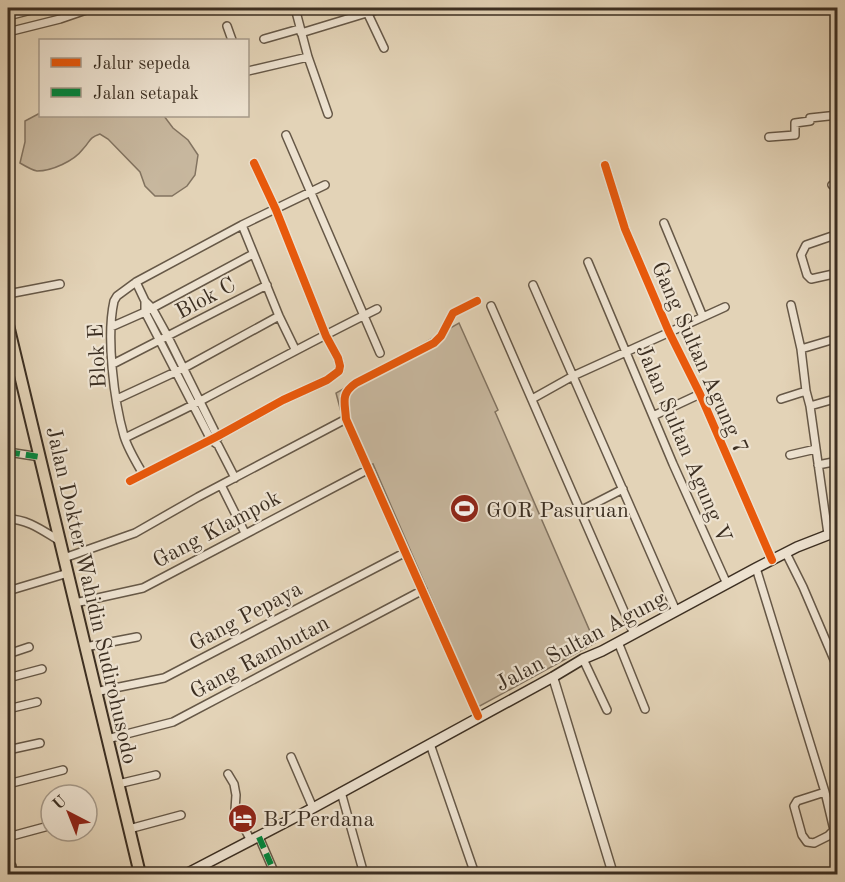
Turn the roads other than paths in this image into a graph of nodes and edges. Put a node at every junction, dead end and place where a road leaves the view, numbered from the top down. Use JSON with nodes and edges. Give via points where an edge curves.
{"nodes":[{"id":1,"x":39,"y":8,"type":"edge"},
{"id":2,"x":92,"y":8,"type":"edge"},
{"id":3,"x":295,"y":8,"type":"edge"},
{"id":4,"x":383,"y":8,"type":"edge"},
{"id":5,"x":412,"y":8,"type":"edge"},
{"id":6,"x":429,"y":8,"type":"edge"},
{"id":7,"x":367,"y":12,"type":"junction"},
{"id":8,"x":8,"y":16,"type":"edge"},
{"id":9,"x":227,"y":26,"type":"dead end"},
{"id":10,"x":300,"y":31,"type":"junction"},
{"id":11,"x":8,"y":32,"type":"edge"},
{"id":12,"x":232,"y":39,"type":"edge"},
{"id":13,"x":264,"y":39,"type":"dead end"},
{"id":14,"x":384,"y":48,"type":"dead end"},
{"id":15,"x":308,"y":57,"type":"junction"},
{"id":16,"x":249,"y":71,"type":"edge"},
{"id":17,"x":328,"y":114,"type":"dead end"},
{"id":18,"x":837,"y":115,"type":"edge"},
{"id":19,"x":286,"y":135,"type":"dead end"},
{"id":20,"x":769,"y":137,"type":"dead end"},
{"id":21,"x":254,"y":163,"type":"dead end"},
{"id":22,"x":604,"y":165,"type":"dead end"},
{"id":23,"x":325,"y":185,"type":"dead end"},
{"id":24,"x":311,"y":192,"type":"junction"},
{"id":25,"x":276,"y":210,"type":"junction"},
{"id":26,"x":664,"y":223,"type":"dead end"},
{"id":27,"x":242,"y":225,"type":"junction"},
{"id":28,"x":837,"y":234,"type":"edge"},
{"id":29,"x":253,"y":254,"type":"junction"},
{"id":30,"x":588,"y":262,"type":"dead end"},
{"id":31,"x":837,"y":273,"type":"edge"},
{"id":32,"x":136,"y":282,"type":"junction"},
{"id":33,"x":60,"y":284,"type":"dead end"},
{"id":34,"x":267,"y":285,"type":"junction"},
{"id":35,"x":533,"y":285,"type":"dead end"},
{"id":36,"x":8,"y":294,"type":"edge"},
{"id":37,"x":145,"y":301,"type":"junction"},
{"id":38,"x":477,"y":301,"type":"dead end"},
{"id":39,"x":791,"y":305,"type":"dead end"},
{"id":40,"x":491,"y":306,"type":"dead end"},
{"id":41,"x":725,"y":307,"type":"dead end"},
{"id":42,"x":152,"y":308,"type":"junction"},
{"id":43,"x":377,"y":309,"type":"dead end"},
{"id":44,"x":145,"y":312,"type":"junction"},
{"id":45,"x":363,"y":315,"type":"junction"},
{"id":46,"x":279,"y":316,"type":"junction"},
{"id":47,"x":703,"y":317,"type":"junction"},
{"id":48,"x":8,"y":325,"type":"edge"},
{"id":49,"x":111,"y":327,"type":"junction"},
{"id":50,"x":669,"y":332,"type":"junction"},
{"id":51,"x":326,"y":336,"type":"junction"},
{"id":52,"x":168,"y":337,"type":"junction"},
{"id":53,"x":837,"y":338,"type":"edge"},
{"id":54,"x":160,"y":341,"type":"junction"},
{"id":55,"x":801,"y":349,"type":"junction"},
{"id":56,"x":295,"y":350,"type":"junction"},
{"id":57,"x":380,"y":353,"type":"dead end"},
{"id":58,"x":626,"y":353,"type":"junction"},
{"id":59,"x":113,"y":364,"type":"junction"},
{"id":60,"x":180,"y":370,"type":"junction"},
{"id":61,"x":573,"y":376,"type":"junction"},
{"id":62,"x":806,"y":391,"type":"junction"},
{"id":63,"x":700,"y":394,"type":"junction"},
{"id":64,"x":837,"y":398,"type":"edge"},
{"id":65,"x":117,"y":399,"type":"junction"},
{"id":66,"x":532,"y":399,"type":"junction"},
{"id":67,"x":781,"y":399,"type":"dead end"},
{"id":68,"x":201,"y":401,"type":"junction"},
{"id":69,"x":192,"y":404,"type":"junction"},
{"id":70,"x":810,"y":406,"type":"junction"},
{"id":71,"x":653,"y":416,"type":"junction"},
{"id":72,"x":343,"y":421,"type":"junction"},
{"id":73,"x":125,"y":438,"type":"junction"},
{"id":74,"x":216,"y":440,"type":"junction"},
{"id":75,"x":816,"y":449,"type":"junction"},
{"id":76,"x":8,"y":452,"type":"edge"},
{"id":77,"x":790,"y":455,"type":"dead end"},
{"id":78,"x":40,"y":458,"type":"junction"},
{"id":79,"x":837,"y":461,"type":"edge"},
{"id":80,"x":818,"y":465,"type":"junction"},
{"id":81,"x":365,"y":470,"type":"junction"},
{"id":82,"x":143,"y":474,"type":"junction"},
{"id":83,"x":236,"y":477,"type":"junction"},
{"id":84,"x":130,"y":481,"type":"dead end"},
{"id":85,"x":221,"y":485,"type":"junction"},
{"id":86,"x":623,"y":489,"type":"junction"},
{"id":87,"x":580,"y":512,"type":"junction"},
{"id":88,"x":8,"y":519,"type":"edge"},
{"id":89,"x":245,"y":533,"type":"junction"},
{"id":90,"x":833,"y":533,"type":"edge"},
{"id":91,"x":60,"y":542,"type":"junction"},
{"id":92,"x":837,"y":544,"type":"edge"},
{"id":93,"x":792,"y":550,"type":"junction"},
{"id":94,"x":402,"y":553,"type":"junction"},
{"id":95,"x":64,"y":558,"type":"junction"},
{"id":96,"x":772,"y":560,"type":"junction"},
{"id":97,"x":756,"y":568,"type":"junction"},
{"id":98,"x":68,"y":573,"type":"junction"},
{"id":99,"x":727,"y":584,"type":"junction"},
{"id":100,"x":8,"y":591,"type":"edge"},
{"id":101,"x":419,"y":591,"type":"junction"},
{"id":102,"x":75,"y":603,"type":"junction"},
{"id":103,"x":676,"y":611,"type":"junction"},
{"id":104,"x":634,"y":634,"type":"junction"},
{"id":105,"x":136,"y":636,"type":"dead end"},
{"id":106,"x":618,"y":642,"type":"junction"},
{"id":107,"x":29,"y":647,"type":"dead end"},
{"id":108,"x":85,"y":647,"type":"junction"},
{"id":109,"x":834,"y":648,"type":"edge"},
{"id":110,"x":8,"y":654,"type":"edge"},
{"id":111,"x":583,"y":659,"type":"junction"},
{"id":112,"x":42,"y":669,"type":"dead end"},
{"id":113,"x":837,"y":669,"type":"edge"},
{"id":114,"x":553,"y":677,"type":"junction"},
{"id":115,"x":8,"y":678,"type":"edge"},
{"id":116,"x":95,"y":692,"type":"junction"},
{"id":117,"x":37,"y":702,"type":"dead end"},
{"id":118,"x":8,"y":709,"type":"edge"},
{"id":119,"x":645,"y":709,"type":"dead end"},
{"id":120,"x":607,"y":710,"type":"dead end"},
{"id":121,"x":478,"y":716,"type":"junction"},
{"id":122,"x":107,"y":739,"type":"junction"},
{"id":123,"x":40,"y":743,"type":"dead end"},
{"id":124,"x":430,"y":744,"type":"junction"},
{"id":125,"x":8,"y":750,"type":"edge"},
{"id":126,"x":291,"y":757,"type":"dead end"},
{"id":127,"x":63,"y":770,"type":"dead end"},
{"id":128,"x":228,"y":774,"type":"dead end"},
{"id":129,"x":156,"y":775,"type":"dead end"},
{"id":130,"x":8,"y":784,"type":"edge"},
{"id":131,"x":118,"y":784,"type":"junction"},
{"id":132,"x":341,"y":792,"type":"junction"},
{"id":133,"x":825,"y":792,"type":"junction"},
{"id":134,"x":313,"y":808,"type":"junction"},
{"id":135,"x":181,"y":815,"type":"dead end"},
{"id":136,"x":39,"y":829,"type":"edge"},
{"id":137,"x":129,"y":829,"type":"junction"},
{"id":138,"x":8,"y":837,"type":"edge"},
{"id":139,"x":255,"y":839,"type":"junction"},
{"id":140,"x":196,"y":872,"type":"edge"},
{"id":141,"x":136,"y":873,"type":"edge"},
{"id":142,"x":186,"y":874,"type":"edge"},
{"id":143,"x":275,"y":874,"type":"edge"},
{"id":144,"x":353,"y":874,"type":"edge"},
{"id":145,"x":476,"y":874,"type":"edge"},
{"id":146,"x":613,"y":874,"type":"edge"}],
"edges":[{"from":1,"to":8,"type":"street"},
{"from":2,"to":11,"type":"street"},
{"from":3,"to":10,"type":"street"},
{"from":4,"to":7,"type":"street"},
{"from":5,"to":6,"type":"street"},
{"from":7,"to":10,"type":"street"},
{"from":7,"to":14,"type":"street"},
{"from":9,"to":12,"type":"street"},
{"from":10,"to":13,"type":"street"},
{"from":10,"to":15,"type":"street"},
{"from":15,"to":16,"type":"street"},
{"from":15,"to":17,"type":"street"},
{"from":18,"to":20,"type":"street","via":[[795,123],[795,135]]},
{"from":19,"to":24,"type":"street"},
{"from":21,"to":25,"type":"street"},
{"from":22,"to":50,"type":"street","name":"Gang Sultan Agung 7","via":[[625,229]]},
{"from":23,"to":24,"type":"street","name":"Blok E"},
{"from":24,"to":25,"type":"street","name":"Blok E"},
{"from":24,"to":45,"type":"street"},
{"from":25,"to":27,"type":"street","name":"Blok E"},
{"from":25,"to":51,"type":"street"},
{"from":26,"to":47,"type":"street"},
{"from":27,"to":29,"type":"street"},
{"from":27,"to":32,"type":"street","name":"Blok E"},
{"from":28,"to":31,"type":"street","via":[[806,245],[801,251],[811,279]]},
{"from":29,"to":34,"type":"street"},
{"from":29,"to":42,"type":"street"},
{"from":30,"to":58,"type":"street","name":"Jalan Sultan Agung V"},
{"from":32,"to":37,"type":"street"},
{"from":32,"to":49,"type":"street","name":"Blok E","via":[[114,301]]},
{"from":33,"to":36,"type":"street"},
{"from":34,"to":46,"type":"street"},
{"from":34,"to":52,"type":"street","name":"Blok C"},
{"from":35,"to":61,"type":"street"},
{"from":37,"to":42,"type":"street"},
{"from":37,"to":44,"type":"street"},
{"from":38,"to":72,"type":"street","via":[[453,313],[434,343],[348,388]]},
{"from":39,"to":55,"type":"street"},
{"from":40,"to":66,"type":"street"},
{"from":41,"to":47,"type":"street"},
{"from":42,"to":44,"type":"street"},
{"from":42,"to":52,"type":"street"},
{"from":43,"to":45,"type":"street"},
{"from":44,"to":49,"type":"street"},
{"from":44,"to":54,"type":"street"},
{"from":45,"to":51,"type":"street"},
{"from":45,"to":57,"type":"street"},
{"from":46,"to":56,"type":"street"},
{"from":46,"to":60,"type":"street"},
{"from":47,"to":50,"type":"street"},
{"from":48,"to":78,"type":"main road","name":"Jalan Dokter Wahidin Sudirohusodo"},
{"from":49,"to":59,"type":"street","name":"Blok E"},
{"from":50,"to":58,"type":"street"},
{"from":50,"to":63,"type":"street","name":"Gang Sultan Agung 7"},
{"from":51,"to":56,"type":"street"},
{"from":51,"to":74,"type":"street","via":[[340,366],[334,375]]},
{"from":52,"to":54,"type":"street","name":"Blok C"},
{"from":52,"to":60,"type":"street"},
{"from":53,"to":55,"type":"street"},
{"from":54,"to":59,"type":"street","name":"Blok C"},
{"from":54,"to":60,"type":"street"},
{"from":55,"to":62,"type":"street"},
{"from":56,"to":68,"type":"street"},
{"from":58,"to":61,"type":"street"},
{"from":58,"to":71,"type":"street","name":"Jalan Sultan Agung V"},
{"from":59,"to":65,"type":"street","name":"Blok E"},
{"from":60,"to":65,"type":"street"},
{"from":60,"to":68,"type":"street"},
{"from":60,"to":69,"type":"street"},
{"from":61,"to":66,"type":"street"},
{"from":61,"to":86,"type":"street"},
{"from":62,"to":67,"type":"street"},
{"from":62,"to":70,"type":"street"},
{"from":63,"to":71,"type":"street"},
{"from":63,"to":96,"type":"street","name":"Gang Sultan Agung 7"},
{"from":64,"to":70,"type":"street"},
{"from":65,"to":73,"type":"street","name":"Blok E"},
{"from":66,"to":87,"type":"street"},
{"from":68,"to":69,"type":"street"},
{"from":68,"to":74,"type":"street"},
{"from":69,"to":73,"type":"street"},
{"from":69,"to":74,"type":"street"},
{"from":70,"to":75,"type":"street"},
{"from":71,"to":99,"type":"street","name":"Jalan Sultan Agung V"},
{"from":72,"to":81,"type":"street"},
{"from":72,"to":83,"type":"street"},
{"from":73,"to":82,"type":"street","name":"Blok E"},
{"from":74,"to":82,"type":"street"},
{"from":74,"to":83,"type":"street"},
{"from":75,"to":77,"type":"street"},
{"from":75,"to":80,"type":"street"},
{"from":76,"to":78,"type":"street"},
{"from":78,"to":91,"type":"main road","name":"Jalan Dokter Wahidin Sudirohusodo"},
{"from":79,"to":80,"type":"street"},
{"from":80,"to":90,"type":"street"},
{"from":81,"to":89,"type":"street","name":"Gang Klampok"},
{"from":81,"to":94,"type":"street"},
{"from":82,"to":84,"type":"street"},
{"from":83,"to":85,"type":"street"},
{"from":85,"to":89,"type":"street"},
{"from":85,"to":95,"type":"street","via":[[128,536]]},
{"from":86,"to":87,"type":"street"},
{"from":86,"to":103,"type":"street"},
{"from":87,"to":104,"type":"street"},
{"from":88,"to":91,"type":"street","via":[[33,525]]},
{"from":89,"to":102,"type":"street","name":"Gang Klampok","via":[[140,589]]},
{"from":90,"to":92,"type":"street"},
{"from":90,"to":93,"type":"main road","name":"Jalan Sultan Agung"},
{"from":91,"to":95,"type":"main road","name":"Jalan Dokter Wahidin Sudirohusodo"},
{"from":93,"to":96,"type":"main road","name":"Jalan Sultan Agung"},
{"from":93,"to":109,"type":"street"},
{"from":94,"to":101,"type":"street"},
{"from":94,"to":116,"type":"street","name":"Gang Pepaya","via":[[160,679]]},
{"from":95,"to":98,"type":"main road","name":"Jalan Dokter Wahidin Sudirohusodo"},
{"from":96,"to":97,"type":"main road","name":"Jalan Sultan Agung"},
{"from":97,"to":99,"type":"main road","name":"Jalan Sultan Agung"},
{"from":97,"to":133,"type":"street"},
{"from":98,"to":100,"type":"street"},
{"from":98,"to":102,"type":"main road","name":"Jalan Dokter Wahidin Sudirohusodo"},
{"from":99,"to":103,"type":"main road","name":"Jalan Sultan Agung"},
{"from":101,"to":121,"type":"street"},
{"from":101,"to":122,"type":"street","name":"Gang Rambutan","via":[[170,723]]},
{"from":102,"to":108,"type":"main road","name":"Jalan Dokter Wahidin Sudirohusodo"},
{"from":103,"to":104,"type":"main road","name":"Jalan Sultan Agung"},
{"from":104,"to":106,"type":"main road","name":"Jalan Sultan Agung"},
{"from":105,"to":108,"type":"street"},
{"from":106,"to":111,"type":"main road","name":"Jalan Sultan Agung"},
{"from":106,"to":119,"type":"street"},
{"from":107,"to":110,"type":"street"},
{"from":108,"to":116,"type":"main road","name":"Jalan Dokter Wahidin Sudirohusodo"},
{"from":109,"to":113,"type":"street"},
{"from":111,"to":114,"type":"main road","name":"Jalan Sultan Agung"},
{"from":111,"to":120,"type":"street"},
{"from":112,"to":115,"type":"street"},
{"from":114,"to":121,"type":"main road","name":"Jalan Sultan Agung"},
{"from":114,"to":146,"type":"street"},
{"from":116,"to":122,"type":"main road","name":"Jalan Dokter Wahidin Sudirohusodo"},
{"from":117,"to":118,"type":"street"},
{"from":121,"to":124,"type":"main road","name":"Jalan Sultan Agung"},
{"from":122,"to":131,"type":"main road","name":"Jalan Dokter Wahidin Sudirohusodo"},
{"from":123,"to":125,"type":"street"},
{"from":124,"to":132,"type":"main road","name":"Jalan Sultan Agung"},
{"from":124,"to":145,"type":"street"},
{"from":126,"to":134,"type":"street"},
{"from":127,"to":130,"type":"street"},
{"from":128,"to":139,"type":"street","via":[[234,784],[235,810]]},
{"from":129,"to":131,"type":"street"},
{"from":131,"to":137,"type":"main road","name":"Jalan Dokter Wahidin Sudirohusodo"},
{"from":132,"to":134,"type":"main road","name":"Jalan Sultan Agung"},
{"from":132,"to":144,"type":"street","via":[[362,867]]},
{"from":133,"to":133,"type":"street","via":[[797,801],[794,806],[807,842],[828,837],[834,830]]},
{"from":134,"to":139,"type":"main road","name":"Jalan Sultan Agung"},
{"from":135,"to":137,"type":"street"},
{"from":136,"to":138,"type":"street"},
{"from":137,"to":141,"type":"main road","name":"Jalan Dokter Wahidin Sudirohusodo"},
{"from":139,"to":140,"type":"main road","name":"Jalan Sultan Agung"},
{"from":139,"to":143,"type":"street"},
{"from":140,"to":142,"type":"main road","name":"Jalan Sultan Agung"}]}
